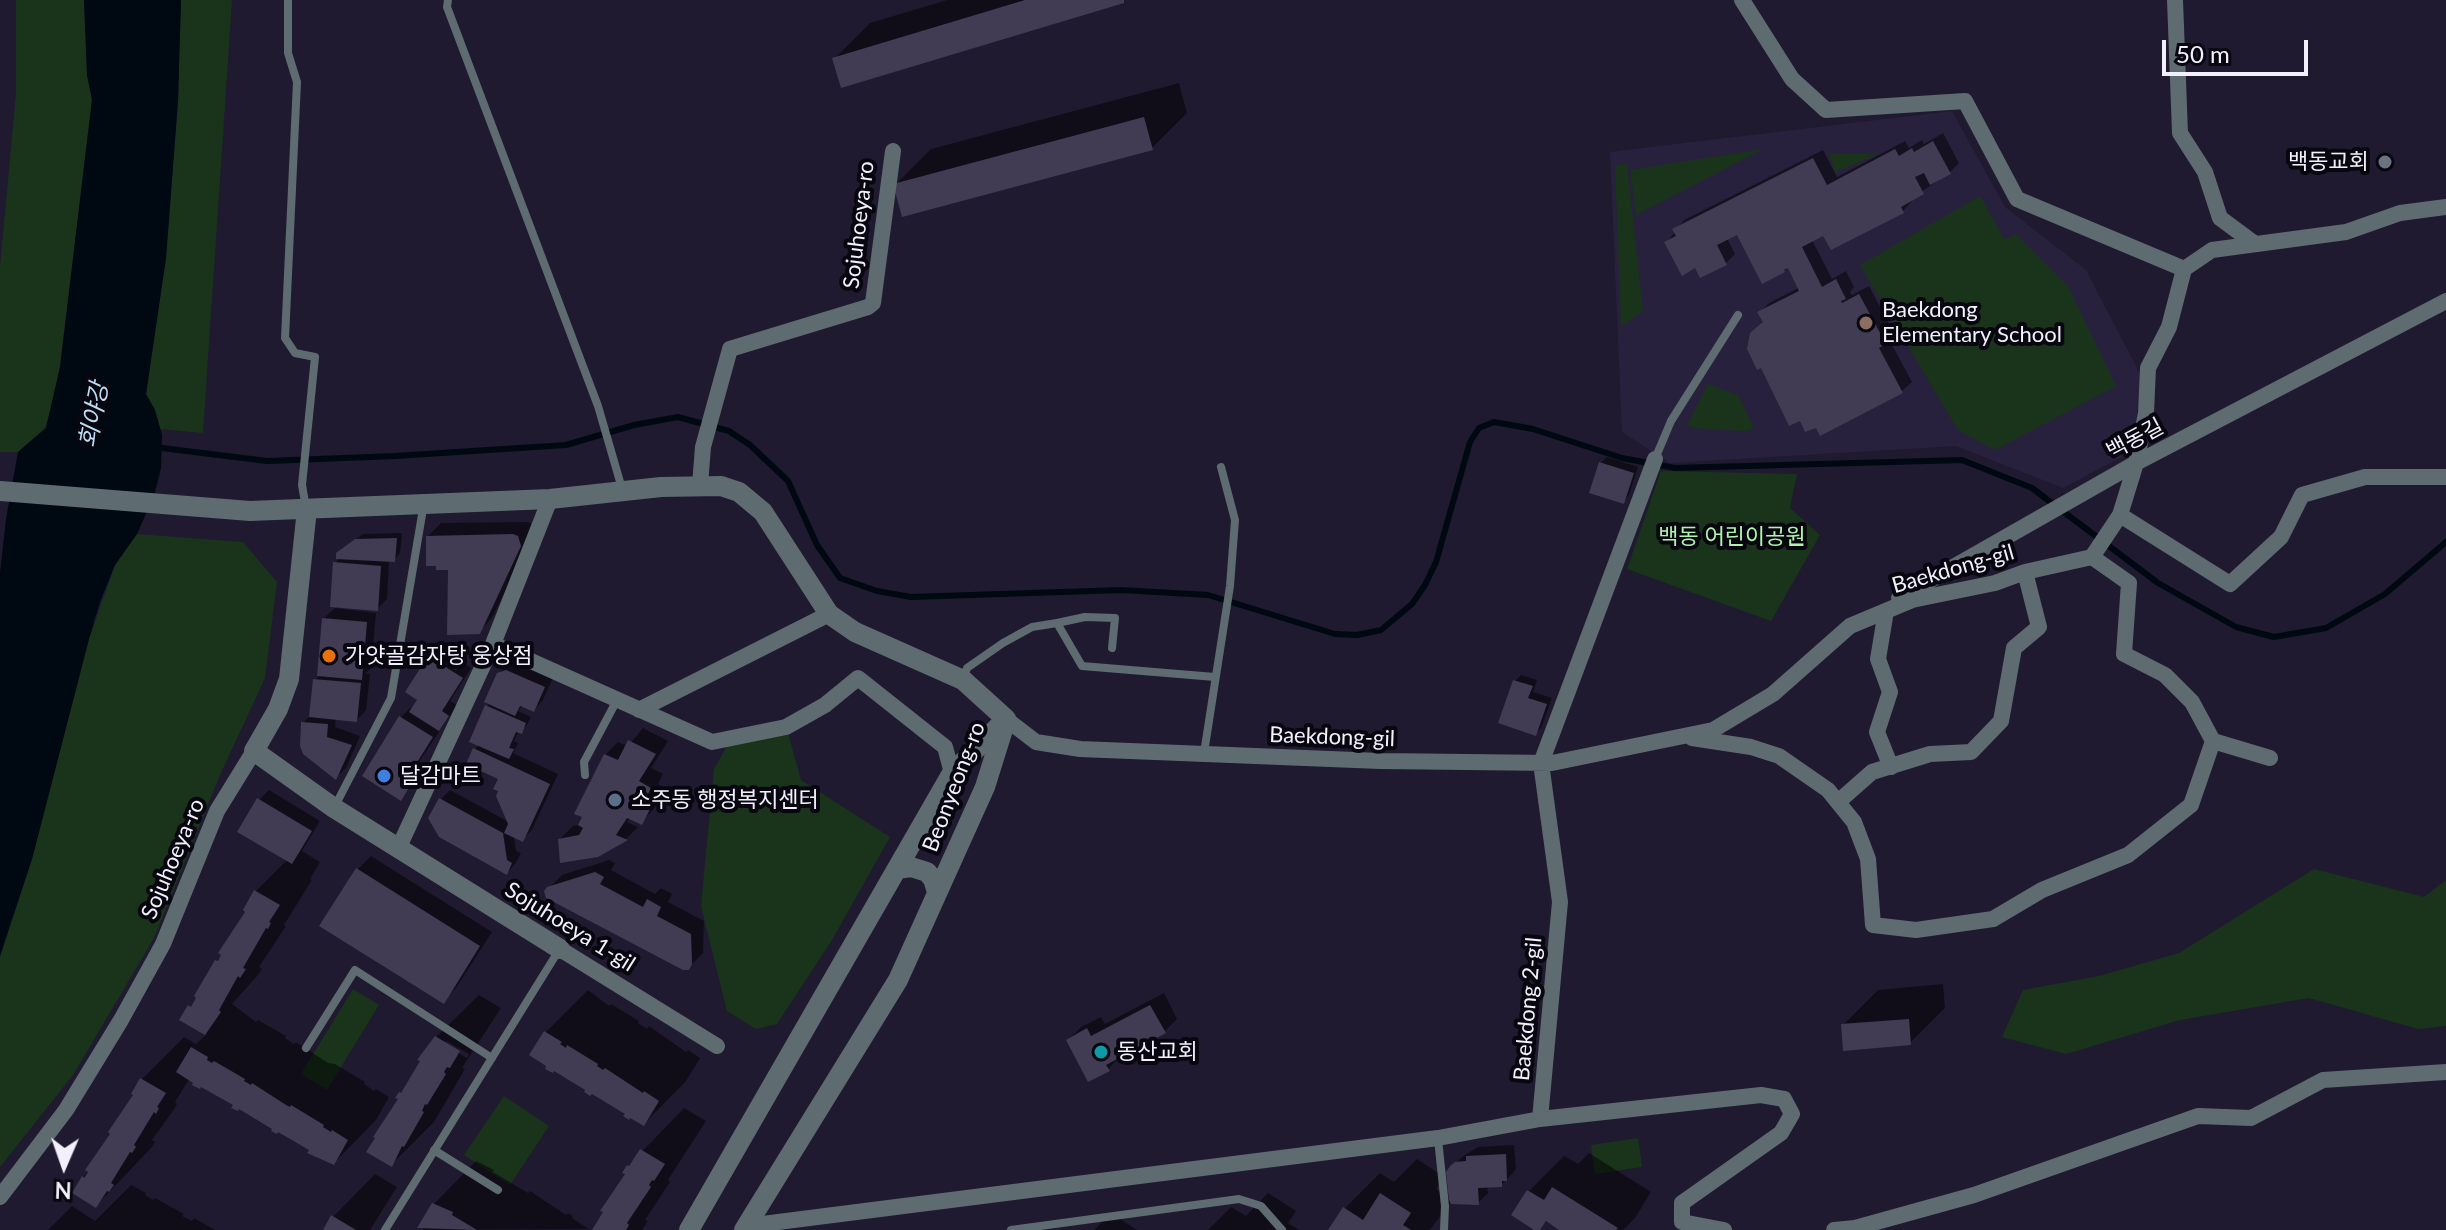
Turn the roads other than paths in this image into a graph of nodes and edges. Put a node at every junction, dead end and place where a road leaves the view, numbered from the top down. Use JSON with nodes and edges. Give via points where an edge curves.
{"nodes":[{"id":1,"x":288,"y":0,"type":"edge"},
{"id":2,"x":448,"y":0,"type":"edge"},
{"id":3,"x":1742,"y":0,"type":"edge"},
{"id":4,"x":2175,"y":0,"type":"edge"},
{"id":5,"x":893,"y":151,"type":"dead end"},
{"id":6,"x":2446,"y":207,"type":"edge"},
{"id":7,"x":2255,"y":244,"type":"junction"},
{"id":8,"x":2184,"y":269,"type":"junction"},
{"id":9,"x":2446,"y":301,"type":"edge"},
{"id":10,"x":1738,"y":315,"type":"dead end"},
{"id":11,"x":1655,"y":459,"type":"joint"},
{"id":12,"x":2136,"y":463,"type":"junction"},
{"id":13,"x":1221,"y":467,"type":"dead end"},
{"id":14,"x":2446,"y":477,"type":"edge"},
{"id":15,"x":700,"y":485,"type":"junction"},
{"id":16,"x":0,"y":491,"type":"edge"},
{"id":17,"x":623,"y":493,"type":"junction"},
{"id":18,"x":550,"y":499,"type":"junction"},
{"id":19,"x":425,"y":503,"type":"junction"},
{"id":20,"x":307,"y":509,"type":"junction"},
{"id":21,"x":2120,"y":515,"type":"junction"},
{"id":22,"x":2092,"y":557,"type":"junction"},
{"id":23,"x":2025,"y":572,"type":"junction"},
{"id":24,"x":1886,"y":611,"type":"junction"},
{"id":25,"x":829,"y":614,"type":"junction"},
{"id":26,"x":1057,"y":623,"type":"junction"},
{"id":27,"x":1850,"y":626,"type":"junction"},
{"id":28,"x":493,"y":644,"type":"junction"},
{"id":29,"x":1112,"y":648,"type":"dead end"},
{"id":30,"x":1215,"y":677,"type":"junction"},
{"id":31,"x":963,"y":680,"type":"junction"},
{"id":32,"x":617,"y":700,"type":"junction"},
{"id":33,"x":639,"y":710,"type":"junction"},
{"id":34,"x":1006,"y":719,"type":"junction"},
{"id":35,"x":1683,"y":737,"type":"junction"},
{"id":36,"x":2213,"y":741,"type":"junction"},
{"id":37,"x":254,"y":751,"type":"junction"},
{"id":38,"x":1204,"y":754,"type":"junction"},
{"id":39,"x":2270,"y":758,"type":"dead end"},
{"id":40,"x":1541,"y":763,"type":"junction"},
{"id":41,"x":1891,"y":767,"type":"junction"},
{"id":42,"x":952,"y":773,"type":"junction"},
{"id":43,"x":585,"y":775,"type":"dead end"},
{"id":44,"x":1838,"y":802,"type":"junction"},
{"id":45,"x":334,"y":808,"type":"junction"},
{"id":46,"x":399,"y":847,"type":"junction"},
{"id":47,"x":897,"y":869,"type":"junction"},
{"id":48,"x":937,"y":892,"type":"junction"},
{"id":49,"x":560,"y":949,"type":"junction"},
{"id":50,"x":717,"y":1046,"type":"dead end"},
{"id":51,"x":306,"y":1048,"type":"dead end"},
{"id":52,"x":492,"y":1058,"type":"junction"},
{"id":53,"x":2446,"y":1072,"type":"edge"},
{"id":54,"x":1540,"y":1119,"type":"junction"},
{"id":55,"x":1438,"y":1138,"type":"junction"},
{"id":56,"x":434,"y":1150,"type":"junction"},
{"id":57,"x":498,"y":1190,"type":"dead end"},
{"id":58,"x":0,"y":1197,"type":"edge"},
{"id":59,"x":745,"y":1228,"type":"edge"},
{"id":60,"x":385,"y":1230,"type":"edge"},
{"id":61,"x":689,"y":1230,"type":"edge"},
{"id":62,"x":1011,"y":1230,"type":"edge"},
{"id":63,"x":1282,"y":1230,"type":"edge"},
{"id":64,"x":1444,"y":1230,"type":"edge"},
{"id":65,"x":1724,"y":1230,"type":"edge"},
{"id":66,"x":1834,"y":1230,"type":"edge"}],
"edges":[{"from":1,"to":20,"type":"lane","via":[[288,53],[297,82],[285,338],[295,353],[315,357],[302,485]]},
{"from":2,"to":17,"type":"lane","via":[[598,406]]},
{"from":3,"to":8,"type":"street","via":[[1792,79],[1826,110],[1965,101],[2017,199]]},
{"from":4,"to":7,"type":"street","via":[[2180,133],[2205,172],[2220,218]]},
{"from":5,"to":15,"type":"street","name":"Sojuhoeya-ro","via":[[873,303],[730,349],[703,447]]},
{"from":6,"to":7,"type":"street","via":[[2400,213],[2346,232]]},
{"from":7,"to":8,"type":"street","via":[[2212,250]]},
{"from":8,"to":12,"type":"street","via":[[2169,327],[2148,368]]},
{"from":9,"to":12,"type":"street","name":"백동길"},
{"from":10,"to":11,"type":"lane","via":[[1671,421]]},
{"from":11,"to":40,"type":"street","name":"Baekdong 2-gil"},
{"from":12,"to":21,"type":"street"},
{"from":12,"to":27,"type":"street","name":"백동길"},
{"from":13,"to":30,"type":"lane","via":[[1235,520]]},
{"from":14,"to":21,"type":"street","via":[[2365,477],[2302,495],[2281,537],[2230,584]]},
{"from":15,"to":17,"type":"street"},
{"from":15,"to":25,"type":"street","via":[[721,486],[756,503]]},
{"from":16,"to":20,"type":"street","via":[[250,511]]},
{"from":17,"to":18,"type":"street"},
{"from":18,"to":19,"type":"street"},
{"from":18,"to":28,"type":"street"},
{"from":19,"to":20,"type":"street"},
{"from":19,"to":45,"type":"lane","via":[[391,698]]},
{"from":20,"to":37,"type":"street","name":"Sojuhoeya-ro","via":[[289,679]]},
{"from":21,"to":22,"type":"street"},
{"from":22,"to":23,"type":"street","name":"Baekdong-gil"},
{"from":22,"to":36,"type":"street","via":[[2129,583],[2124,654],[2165,675],[2192,702]]},
{"from":23,"to":24,"type":"street","name":"Baekdong-gil"},
{"from":23,"to":41,"type":"street","via":[[2039,627],[2014,648],[2001,721],[1971,752],[1930,754]]},
{"from":24,"to":27,"type":"street","name":"Baekdong-gil"},
{"from":24,"to":41,"type":"street","via":[[1878,659],[1890,692],[1877,732]]},
{"from":25,"to":31,"type":"street","via":[[855,632]]},
{"from":25,"to":33,"type":"street"},
{"from":26,"to":29,"type":"lane","via":[[1115,618]]},
{"from":26,"to":30,"type":"lane","via":[[1082,666]]},
{"from":26,"to":31,"type":"lane","via":[[1032,627],[1003,643],[967,668]]},
{"from":27,"to":35,"type":"street","name":"Baekdong-gil","via":[[1773,694],[1713,730]]},
{"from":28,"to":32,"type":"street"},
{"from":28,"to":46,"type":"street"},
{"from":30,"to":38,"type":"lane"},
{"from":31,"to":34,"type":"street"},
{"from":32,"to":33,"type":"street"},
{"from":32,"to":43,"type":"lane","via":[[584,762]]},
{"from":33,"to":42,"type":"street","via":[[712,742],[786,727],[858,678],[945,747]]},
{"from":34,"to":38,"type":"street","name":"Baekdong-gil","via":[[1036,742]]},
{"from":34,"to":42,"type":"street","name":"Beonyeong-ro"},
{"from":34,"to":48,"type":"street","name":"Beonyeong-ro","via":[[985,787]]},
{"from":35,"to":40,"type":"street","name":"Baekdong-gil"},
{"from":35,"to":44,"type":"street","via":[[1779,756]]},
{"from":36,"to":39,"type":"street"},
{"from":36,"to":44,"type":"street","via":[[2191,805],[2128,855],[2042,890],[1993,919],[1916,930],[1873,925],[1868,859],[1854,822]]},
{"from":37,"to":45,"type":"street","name":"Sojuhoeya 1-gil"},
{"from":37,"to":58,"type":"street","name":"Sojuhoeya-ro","via":[[217,811],[163,944],[121,1020],[66,1110]]},
{"from":38,"to":40,"type":"street","name":"Baekdong-gil"},
{"from":40,"to":54,"type":"street","name":"Baekdong 2-gil","via":[[1560,902]]},
{"from":41,"to":44,"type":"street","via":[[1872,772]]},
{"from":42,"to":47,"type":"street","name":"Beonyeong-ro"},
{"from":45,"to":46,"type":"street","name":"Sojuhoeya 1-gil"},
{"from":46,"to":49,"type":"street","name":"Sojuhoeya 1-gil"},
{"from":47,"to":48,"type":"street","via":[[927,872]]},
{"from":47,"to":61,"type":"street","name":"Beonyeong-ro"},
{"from":48,"to":59,"type":"street","name":"Beonyeong-ro","via":[[898,980]]},
{"from":49,"to":50,"type":"street","name":"Sojuhoeya 1-gil"},
{"from":49,"to":52,"type":"lane"},
{"from":51,"to":52,"type":"lane","via":[[355,970]]},
{"from":52,"to":56,"type":"lane"},
{"from":53,"to":66,"type":"street","via":[[2323,1080],[2251,1118],[2198,1116],[1974,1195]]},
{"from":54,"to":55,"type":"street"},
{"from":54,"to":65,"type":"street","via":[[1761,1095],[1784,1099],[1792,1114],[1781,1133],[1682,1203],[1682,1222]]},
{"from":55,"to":59,"type":"street"},
{"from":55,"to":64,"type":"lane"},
{"from":56,"to":57,"type":"lane"},
{"from":56,"to":60,"type":"lane"},
{"from":62,"to":63,"type":"lane","via":[[1239,1199],[1261,1206]]}]}
